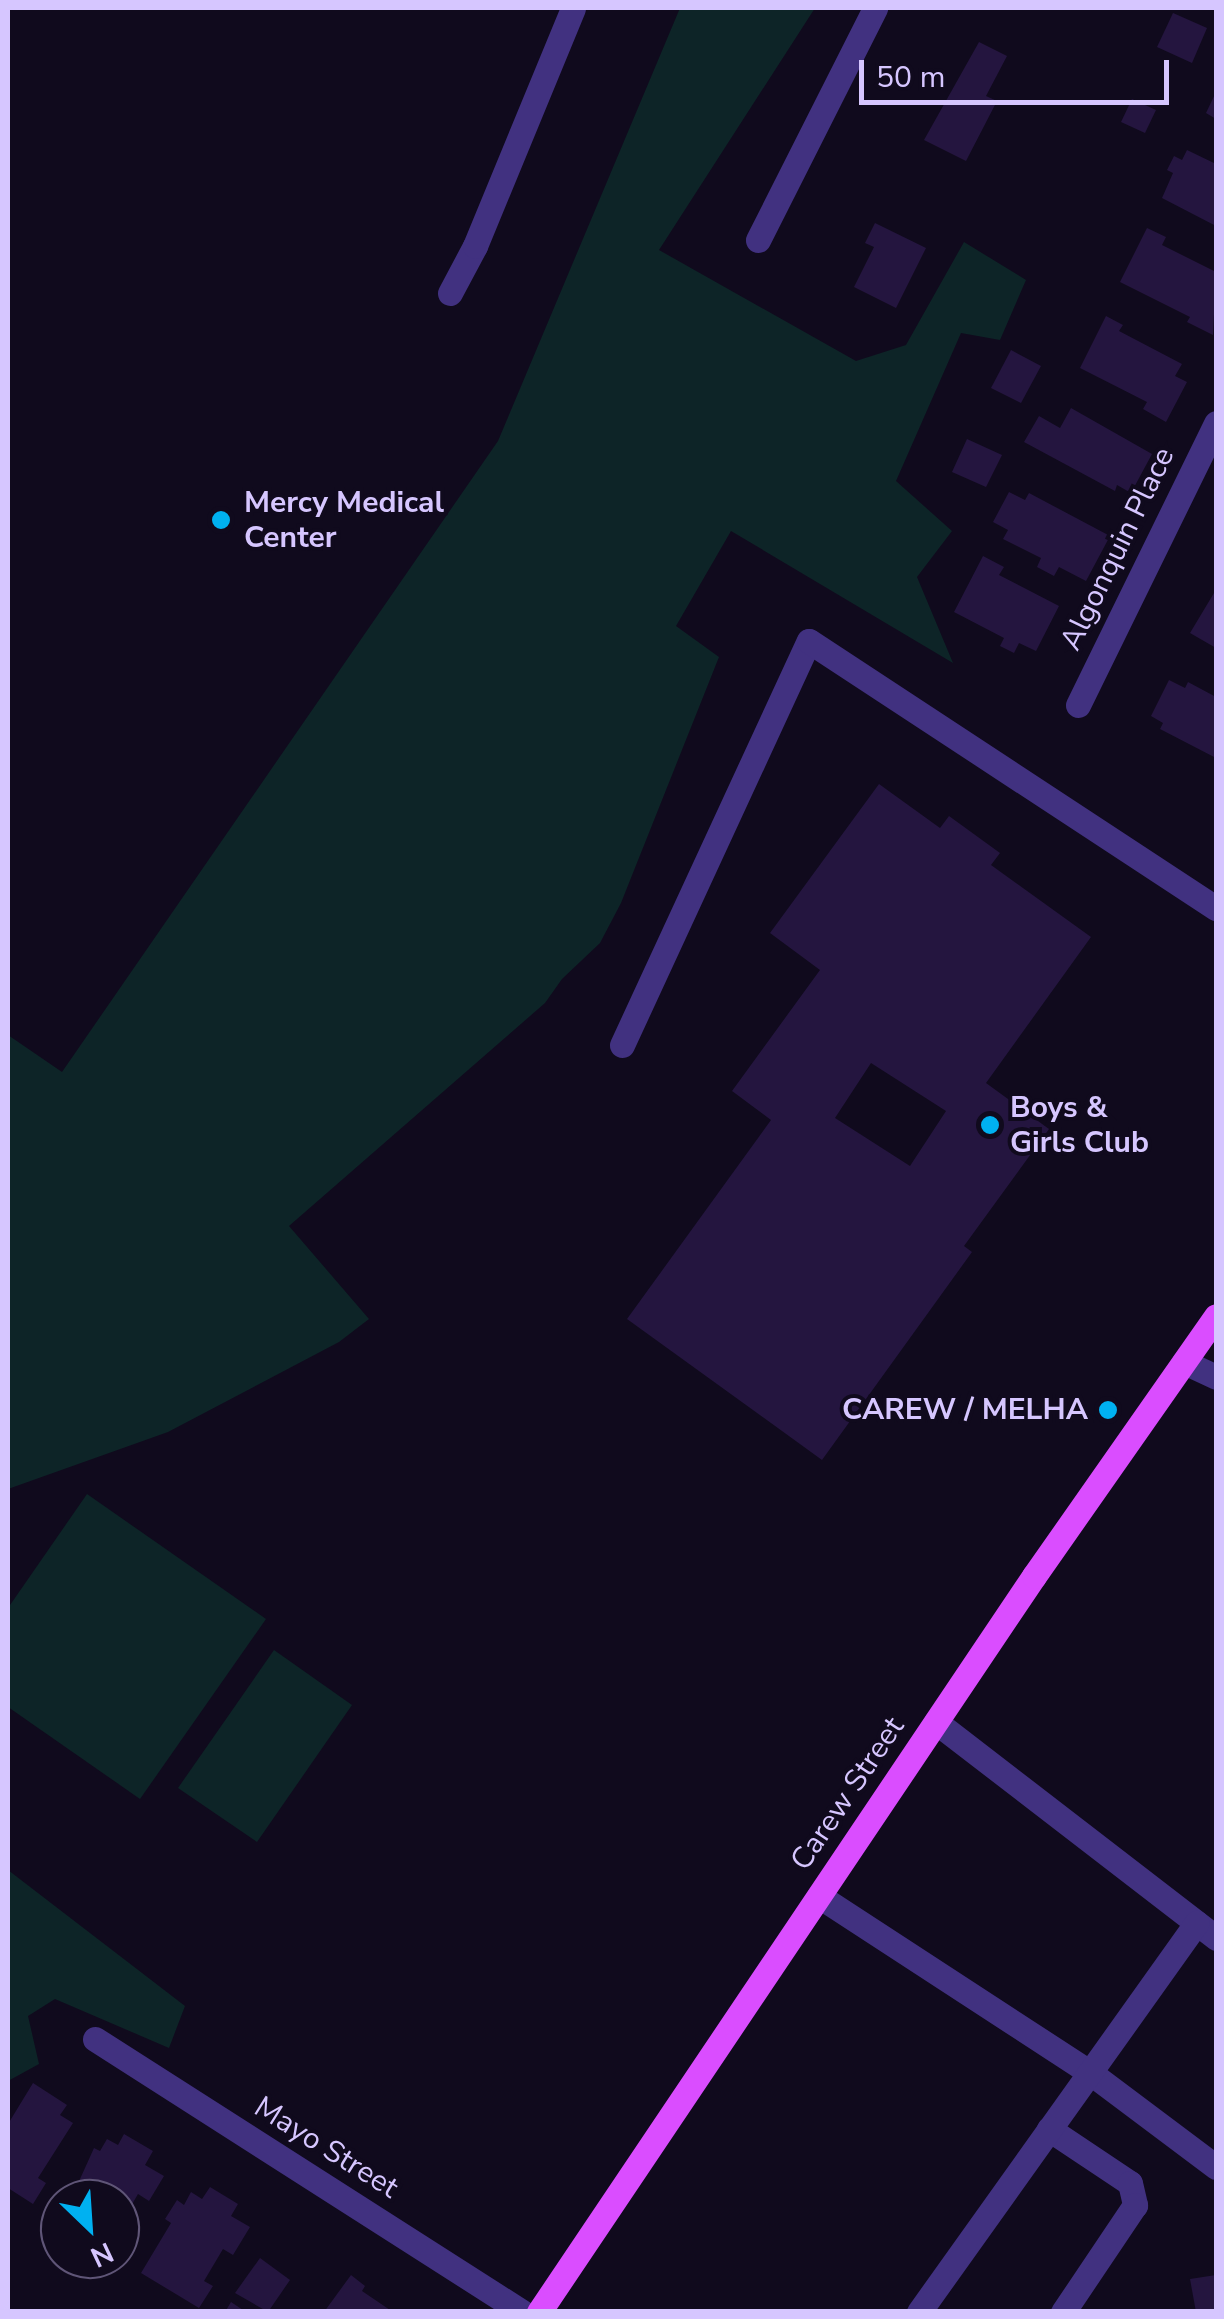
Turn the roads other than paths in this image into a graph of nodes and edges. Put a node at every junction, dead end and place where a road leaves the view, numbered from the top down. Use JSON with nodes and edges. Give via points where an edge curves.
{"nodes":[{"id":1,"x":573,"y":8,"type":"edge"},
{"id":2,"x":875,"y":8,"type":"edge"},
{"id":3,"x":758,"y":240,"type":"dead end"},
{"id":4,"x":450,"y":292,"type":"dead end"},
{"id":5,"x":1216,"y":422,"type":"edge"},
{"id":6,"x":1078,"y":705,"type":"dead end"},
{"id":7,"x":1216,"y":908,"type":"edge"},
{"id":8,"x":622,"y":1045,"type":"dead end"},
{"id":9,"x":1216,"y":1316,"type":"edge"},
{"id":10,"x":1184,"y":1362,"type":"junction"},
{"id":11,"x":1216,"y":1378,"type":"edge"},
{"id":12,"x":936,"y":1722,"type":"junction"},
{"id":13,"x":819,"y":1896,"type":"junction"},
{"id":14,"x":1206,"y":1931,"type":"edge"},
{"id":15,"x":94,"y":2040,"type":"dead end"},
{"id":16,"x":1092,"y":2074,"type":"junction"},
{"id":17,"x":1049,"y":2129,"type":"junction"},
{"id":18,"x":1216,"y":2167,"type":"edge"},
{"id":19,"x":522,"y":2312,"type":"edge"},
{"id":20,"x":539,"y":2312,"type":"edge"},
{"id":21,"x":920,"y":2312,"type":"edge"},
{"id":22,"x":1063,"y":2312,"type":"edge"}],
"edges":[{"from":1,"to":4,"type":"street"},
{"from":2,"to":3,"type":"street"},
{"from":5,"to":6,"type":"street","name":"Algonquin Place"},
{"from":7,"to":8,"type":"street","via":[[810,641]]},
{"from":9,"to":10,"type":"main road","name":"Carew Street"},
{"from":10,"to":11,"type":"street"},
{"from":10,"to":12,"type":"main road","name":"Carew Street"},
{"from":12,"to":13,"type":"main road","name":"Carew Street"},
{"from":12,"to":14,"type":"street"},
{"from":13,"to":16,"type":"street"},
{"from":13,"to":20,"type":"main road","name":"Carew Street"},
{"from":14,"to":16,"type":"street"},
{"from":15,"to":19,"type":"street","name":"Mayo Street"},
{"from":16,"to":17,"type":"street"},
{"from":16,"to":18,"type":"street"},
{"from":17,"to":21,"type":"street"},
{"from":17,"to":22,"type":"street","via":[[1130,2183],[1134,2206]]}]}
